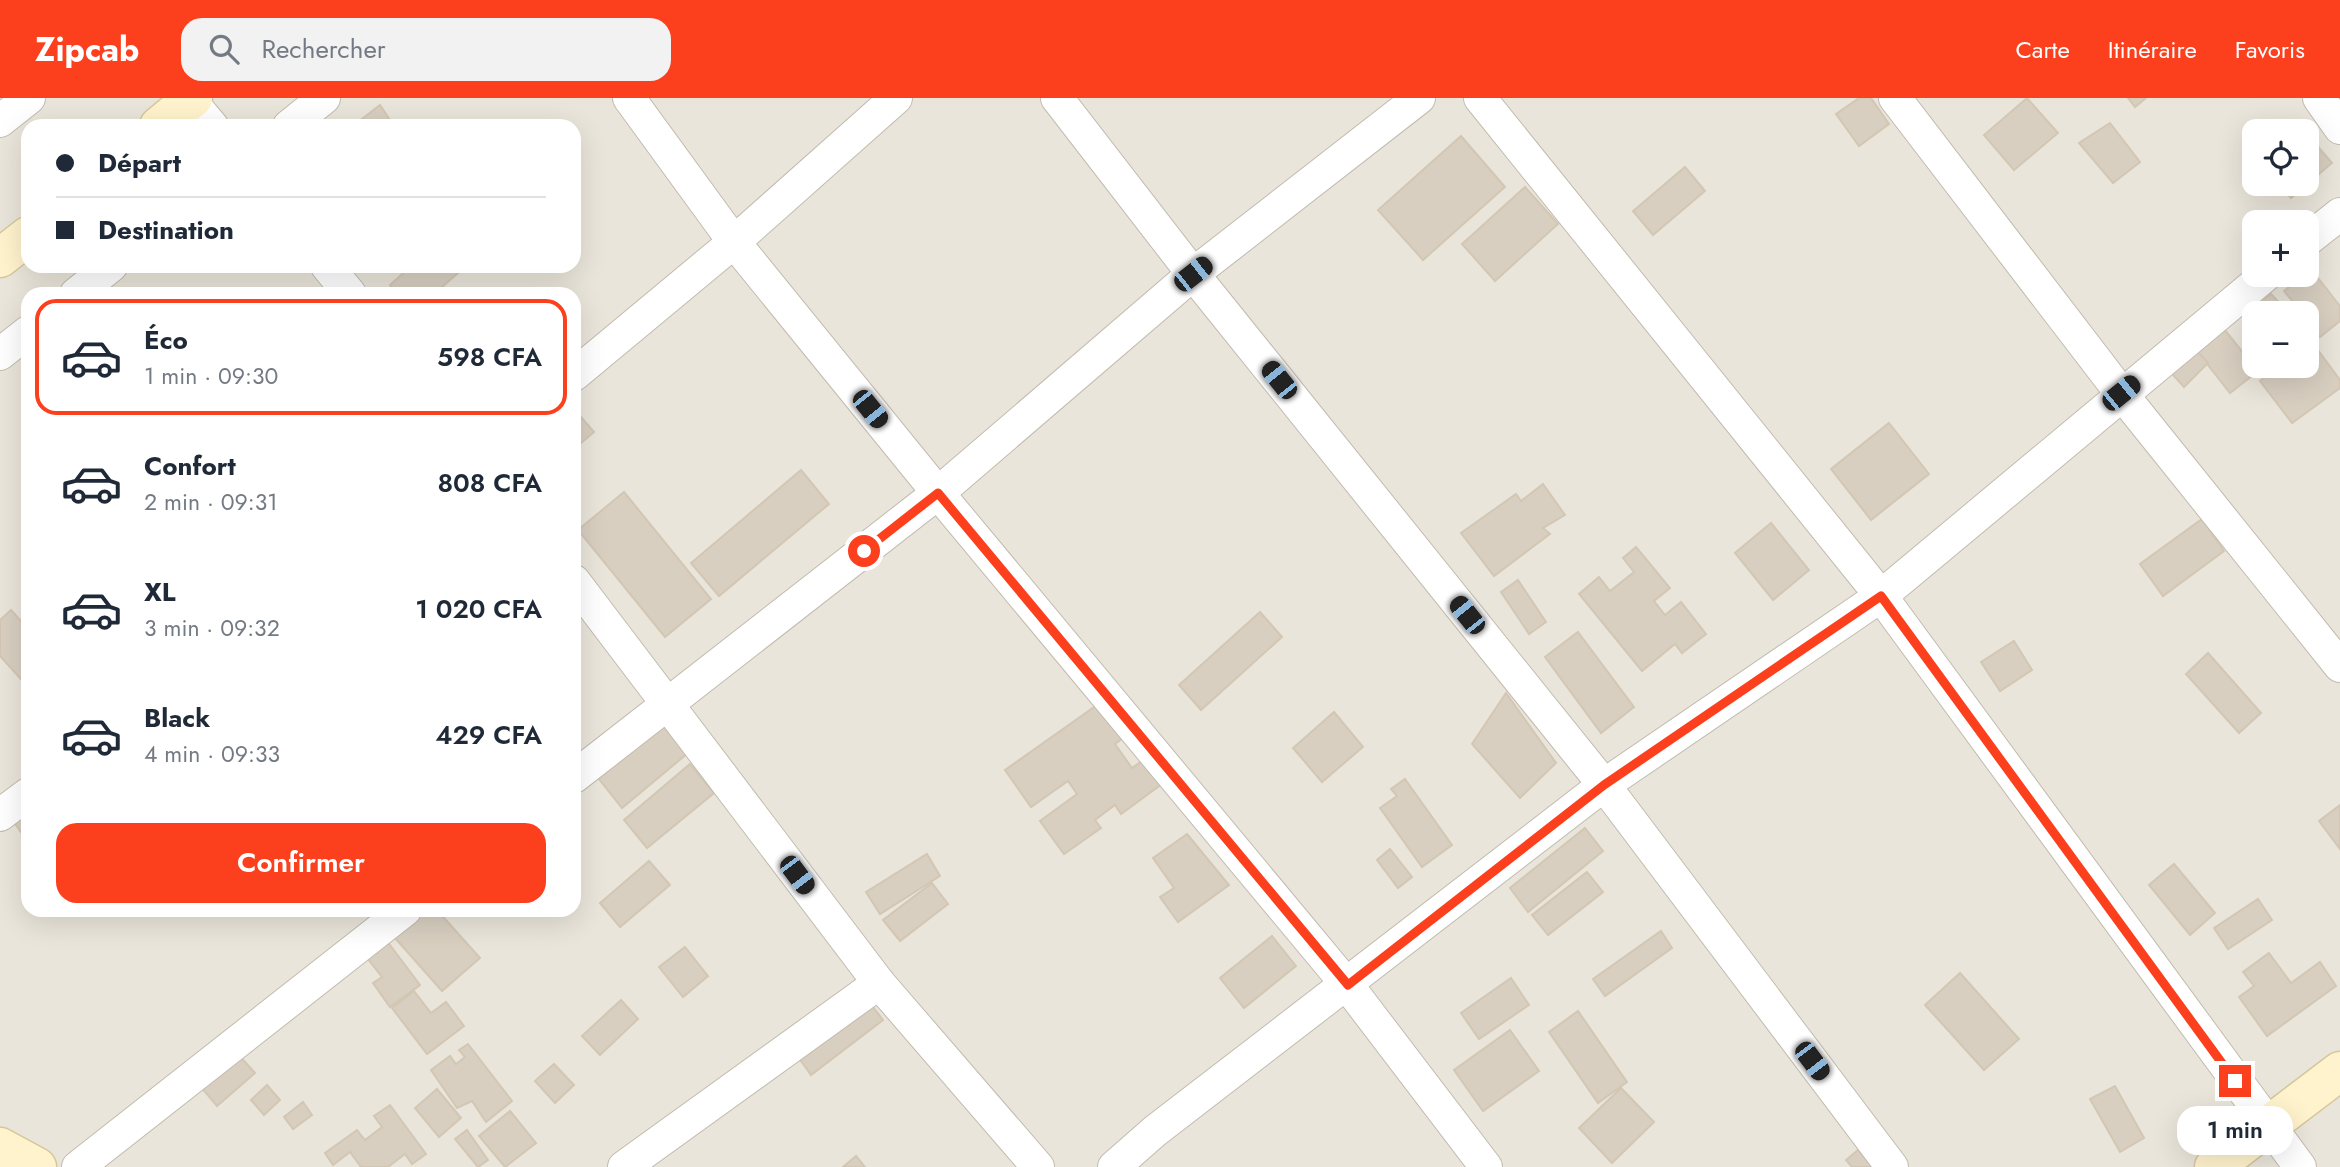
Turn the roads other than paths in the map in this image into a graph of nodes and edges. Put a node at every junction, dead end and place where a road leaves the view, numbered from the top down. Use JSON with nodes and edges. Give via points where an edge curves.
{"nodes":[{"id":1,"x":29,"y":98,"type":"edge"},
{"id":2,"x":324,"y":98,"type":"edge"},
{"id":3,"x":629,"y":98,"type":"edge"},
{"id":4,"x":896,"y":98,"type":"edge"},
{"id":5,"x":1056,"y":98,"type":"edge"},
{"id":6,"x":1419,"y":98,"type":"edge"},
{"id":7,"x":1480,"y":98,"type":"edge"},
{"id":8,"x":1895,"y":98,"type":"edge"},
{"id":9,"x":2319,"y":98,"type":"edge"},
{"id":10,"x":198,"y":108,"type":"edge"},
{"id":11,"x":174,"y":119,"type":"edge"},
{"id":12,"x":298,"y":119,"type":"edge"},
{"id":13,"x":0,"y":121,"type":"edge"},
{"id":14,"x":2340,"y":128,"type":"edge"},
{"id":15,"x":2340,"y":214,"type":"edge"},
{"id":16,"x":2319,"y":231,"type":"edge"},
{"id":17,"x":21,"y":242,"type":"edge"},
{"id":18,"x":734,"y":242,"type":"junction"},
{"id":19,"x":0,"y":258,"type":"edge"},
{"id":20,"x":102,"y":273,"type":"edge"},
{"id":21,"x":332,"y":273,"type":"edge"},
{"id":22,"x":1193,"y":274,"type":"junction"},
{"id":23,"x":85,"y":287,"type":"edge"},
{"id":24,"x":344,"y":287,"type":"edge"},
{"id":25,"x":2251,"y":287,"type":"edge"},
{"id":26,"x":21,"y":338,"type":"edge"},
{"id":27,"x":0,"y":354,"type":"edge"},
{"id":28,"x":581,"y":368,"type":"edge"},
{"id":29,"x":2121,"y":393,"type":"junction"},
{"id":30,"x":938,"y":493,"type":"junction"},
{"id":31,"x":581,"y":590,"type":"edge"},
{"id":32,"x":1881,"y":596,"type":"junction"},
{"id":33,"x":2340,"y":666,"type":"edge"},
{"id":34,"x":667,"y":704,"type":"junction"},
{"id":35,"x":581,"y":772,"type":"edge"},
{"id":36,"x":1604,"y":785,"type":"junction"},
{"id":37,"x":21,"y":799,"type":"edge"},
{"id":38,"x":0,"y":815,"type":"edge"},
{"id":39,"x":396,"y":917,"type":"edge"},
{"id":40,"x":879,"y":983,"type":"junction"},
{"id":41,"x":1348,"y":985,"type":"junction"},
{"id":42,"x":2340,"y":1071,"type":"edge"},
{"id":43,"x":2267,"y":1125,"type":"junction"},
{"id":44,"x":78,"y":1167,"type":"edge"},
{"id":45,"x":624,"y":1167,"type":"edge"},
{"id":46,"x":1038,"y":1167,"type":"edge"},
{"id":47,"x":1114,"y":1167,"type":"edge"},
{"id":48,"x":1486,"y":1167,"type":"edge"},
{"id":49,"x":1892,"y":1167,"type":"edge"},
{"id":50,"x":2214,"y":1167,"type":"edge"},
{"id":51,"x":2300,"y":1167,"type":"edge"}],
"edges":[{"from":1,"to":13,"type":"street"},
{"from":2,"to":12,"type":"street"},
{"from":3,"to":18,"type":"street"},
{"from":4,"to":18,"type":"street"},
{"from":5,"to":22,"type":"street"},
{"from":6,"to":22,"type":"street"},
{"from":7,"to":32,"type":"street"},
{"from":8,"to":29,"type":"street"},
{"from":9,"to":14,"type":"street"},
{"from":10,"to":11,"type":"main road"},
{"from":15,"to":16,"type":"street"},
{"from":17,"to":19,"type":"main road"},
{"from":18,"to":28,"type":"street"},
{"from":18,"to":30,"type":"street"},
{"from":20,"to":23,"type":"street"},
{"from":21,"to":24,"type":"street"},
{"from":22,"to":30,"type":"street"},
{"from":22,"to":36,"type":"street"},
{"from":25,"to":29,"type":"street"},
{"from":26,"to":27,"type":"street"},
{"from":29,"to":32,"type":"street"},
{"from":29,"to":33,"type":"street"},
{"from":30,"to":34,"type":"street"},
{"from":30,"to":41,"type":"street"},
{"from":31,"to":34,"type":"street"},
{"from":32,"to":36,"type":"street"},
{"from":32,"to":43,"type":"street"},
{"from":34,"to":35,"type":"street"},
{"from":34,"to":40,"type":"street"},
{"from":36,"to":41,"type":"street"},
{"from":36,"to":49,"type":"street"},
{"from":37,"to":38,"type":"street"},
{"from":39,"to":44,"type":"street"},
{"from":40,"to":45,"type":"street"},
{"from":40,"to":46,"type":"street"},
{"from":41,"to":47,"type":"street"},
{"from":41,"to":48,"type":"street"},
{"from":42,"to":43,"type":"main road"},
{"from":43,"to":50,"type":"main road"},
{"from":43,"to":51,"type":"street"}]}
